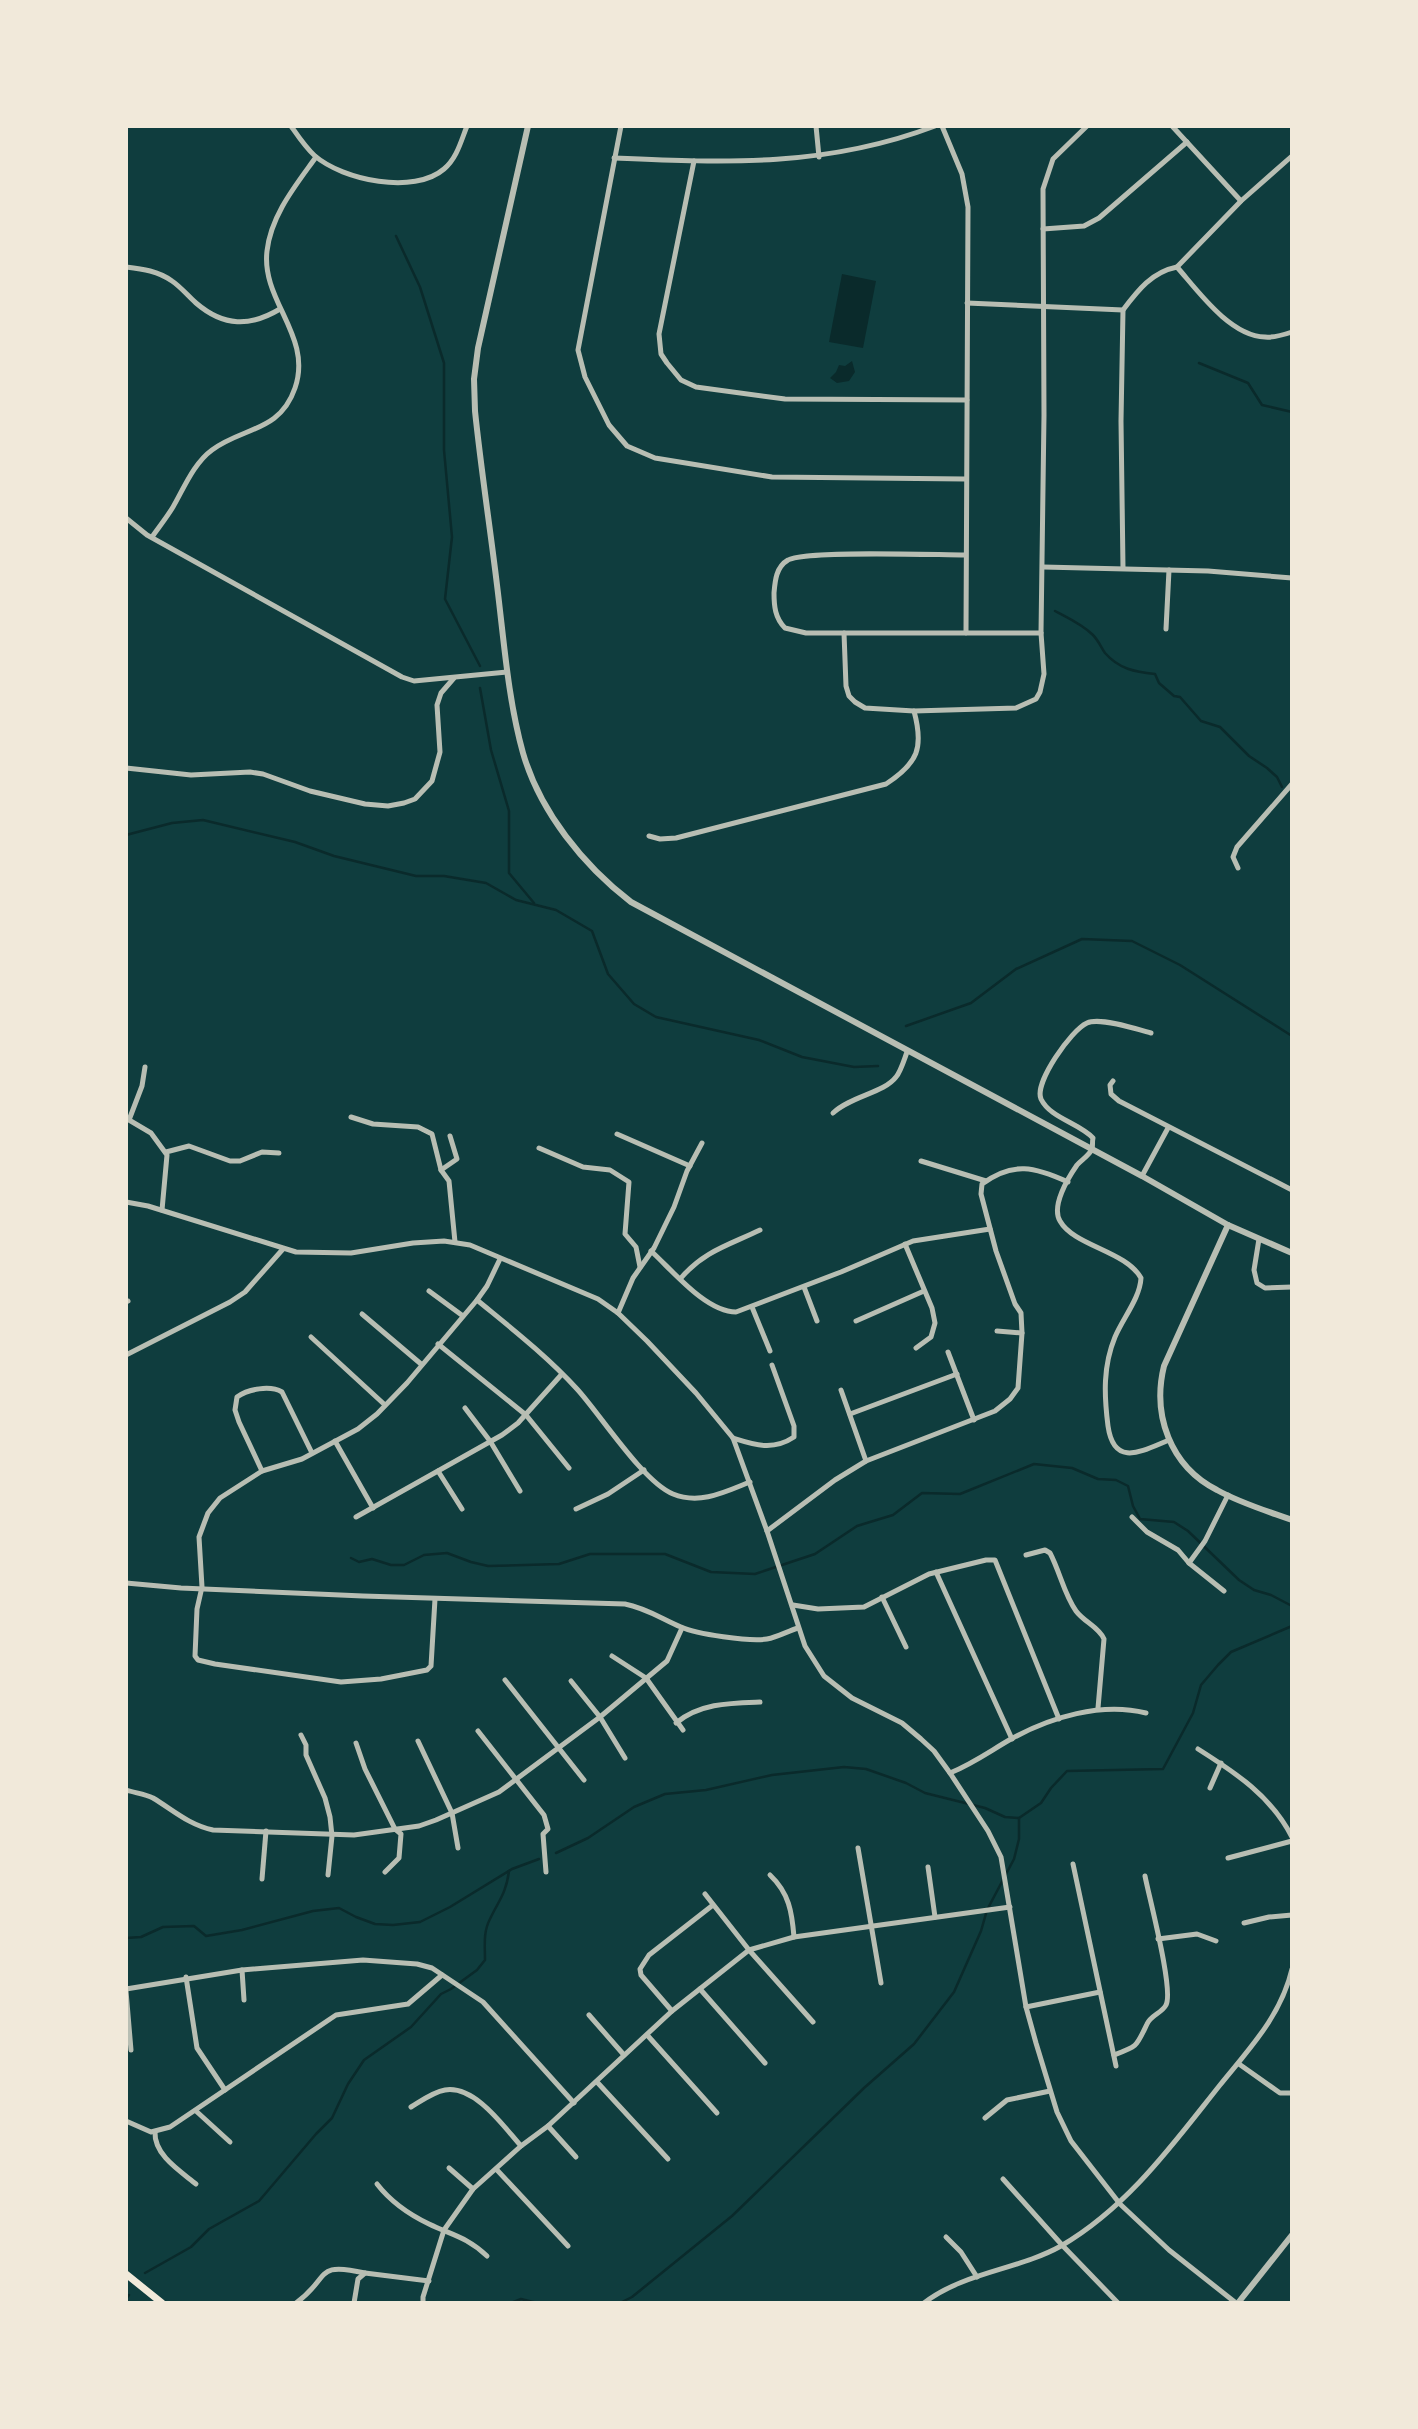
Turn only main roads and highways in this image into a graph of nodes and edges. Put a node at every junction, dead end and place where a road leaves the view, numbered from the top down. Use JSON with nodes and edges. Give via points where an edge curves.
{"nodes":[{"id":1,"x":129,"y":2276,"type":"edge"},
{"id":2,"x":162,"y":2303,"type":"edge"}],
"edges":[{"from":1,"to":2,"type":"main road"}]}
